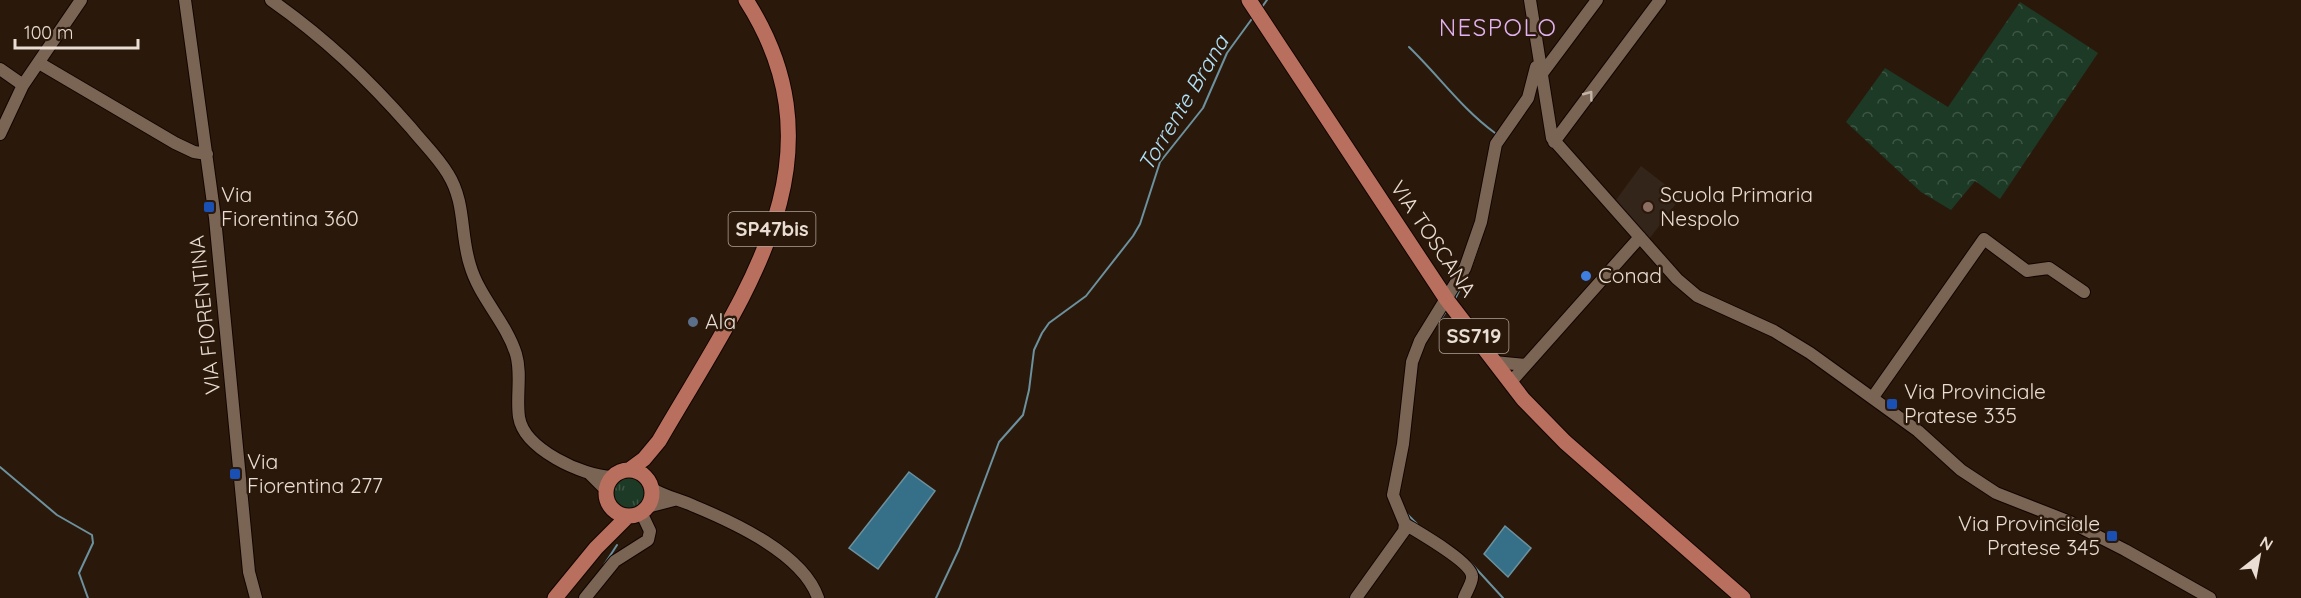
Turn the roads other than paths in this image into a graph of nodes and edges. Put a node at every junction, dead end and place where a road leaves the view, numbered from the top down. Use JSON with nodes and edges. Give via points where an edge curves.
{"nodes":[{"id":1,"x":81,"y":0,"type":"edge"},
{"id":2,"x":185,"y":0,"type":"edge"},
{"id":3,"x":271,"y":0,"type":"edge"},
{"id":4,"x":746,"y":0,"type":"edge"},
{"id":5,"x":1249,"y":0,"type":"edge"},
{"id":6,"x":1530,"y":0,"type":"edge"},
{"id":7,"x":1597,"y":0,"type":"edge"},
{"id":8,"x":1660,"y":0,"type":"edge"},
{"id":9,"x":1538,"y":60,"type":"junction"},
{"id":10,"x":39,"y":63,"type":"junction"},
{"id":11,"x":0,"y":69,"type":"edge"},
{"id":12,"x":1541,"y":75,"type":"junction"},
{"id":13,"x":23,"y":85,"type":"junction"},
{"id":14,"x":0,"y":134,"type":"edge"},
{"id":15,"x":1554,"y":142,"type":"junction"},
{"id":16,"x":207,"y":154,"type":"junction"},
{"id":17,"x":1640,"y":237,"type":"junction"},
{"id":18,"x":2084,"y":292,"type":"dead end"},
{"id":19,"x":1447,"y":300,"type":"junction"},
{"id":20,"x":1494,"y":362,"type":"junction"},
{"id":21,"x":1526,"y":365,"type":"junction"},
{"id":22,"x":1510,"y":383,"type":"junction"},
{"id":23,"x":1873,"y":397,"type":"junction"},
{"id":24,"x":659,"y":441,"type":"junction"},
{"id":25,"x":629,"y":470,"type":"junction"},
{"id":26,"x":609,"y":483,"type":"junction"},
{"id":27,"x":650,"y":485,"type":"junction"},
{"id":28,"x":674,"y":500,"type":"junction"},
{"id":29,"x":610,"y":506,"type":"junction"},
{"id":30,"x":639,"y":511,"type":"junction"},
{"id":31,"x":1405,"y":524,"type":"junction"},
{"id":32,"x":596,"y":548,"type":"junction"},
{"id":33,"x":256,"y":595,"type":"edge"},
{"id":34,"x":555,"y":598,"type":"edge"},
{"id":35,"x":585,"y":598,"type":"edge"},
{"id":36,"x":818,"y":598,"type":"edge"},
{"id":37,"x":1356,"y":598,"type":"edge"},
{"id":38,"x":1464,"y":598,"type":"edge"},
{"id":39,"x":1743,"y":598,"type":"edge"},
{"id":40,"x":2210,"y":598,"type":"edge"}],
"edges":[{"from":1,"to":10,"type":"street"},
{"from":2,"to":16,"type":"street","name":"VIA FIORENTINA"},
{"from":3,"to":26,"type":"street","via":[[345,57],[448,173],[463,216],[471,268],[517,356],[518,409],[525,434],[538,446]]},
{"from":4,"to":24,"type":"main road","number":"SP47bis","via":[[772,50],[786,98],[790,147],[784,192],[751,278]]},
{"from":5,"to":19,"type":"main road","name":"VIA TOSCANA","number":"SS719"},
{"from":6,"to":9,"type":"street"},
{"from":7,"to":12,"type":"street"},
{"from":15,"to":8,"type":"street","one_way":true},
{"from":9,"to":12,"type":"street"},
{"from":9,"to":19,"type":"street","via":[[1529,96],[1496,144],[1477,238],[1462,276]]},
{"from":10,"to":13,"type":"street"},
{"from":10,"to":16,"type":"street","via":[[166,139],[194,153]]},
{"from":11,"to":13,"type":"street"},
{"from":12,"to":15,"type":"street"},
{"from":13,"to":14,"type":"street"},
{"from":15,"to":17,"type":"street"},
{"from":16,"to":33,"type":"street","name":"VIA FIORENTINA","via":[[249,572]]},
{"from":17,"to":21,"type":"street"},
{"from":17,"to":23,"type":"street","via":[[1697,296],[1774,331]]},
{"from":18,"to":23,"type":"street","via":[[2049,268],[2027,271],[1984,239]]},
{"from":19,"to":20,"type":"main road","name":"VIA TOSCANA","number":"SS719"},
{"from":19,"to":31,"type":"street","via":[[1420,341],[1412,362],[1393,495]]},
{"from":20,"to":21,"type":"street"},
{"from":20,"to":22,"type":"main road","name":"VIA TOSCANA","number":"SS719"},
{"from":21,"to":22,"type":"street"},
{"from":22,"to":39,"type":"main road","name":"VIA TOSCANA","number":"SS719","via":[[1572,448]]},
{"from":23,"to":40,"type":"street","via":[[1961,470],[1996,493],[2070,522]]},
{"from":24,"to":25,"type":"main road","number":"SP47bis"},
{"from":24,"to":27,"type":"main road","number":"SP47bis"},
{"from":25,"to":26,"type":"main road","number":"SP47bis"},
{"from":25,"to":27,"type":"main road","via":[[639,472]]},
{"from":26,"to":29,"type":"main road"},
{"from":27,"to":28,"type":"street"},
{"from":27,"to":30,"type":"main road","number":"SP47bis"},
{"from":28,"to":30,"type":"street"},
{"from":28,"to":36,"type":"street","via":[[696,506],[779,550],[809,581]]},
{"from":29,"to":30,"type":"main road","via":[[618,513]]},
{"from":29,"to":32,"type":"main road"},
{"from":30,"to":32,"type":"main road"},
{"from":30,"to":35,"type":"street","via":[[650,531],[648,540],[615,561]]},
{"from":31,"to":37,"type":"street","via":[[1397,544]]},
{"from":31,"to":38,"type":"street","via":[[1455,557],[1470,572],[1472,578]]},
{"from":32,"to":34,"type":"main road"}]}
